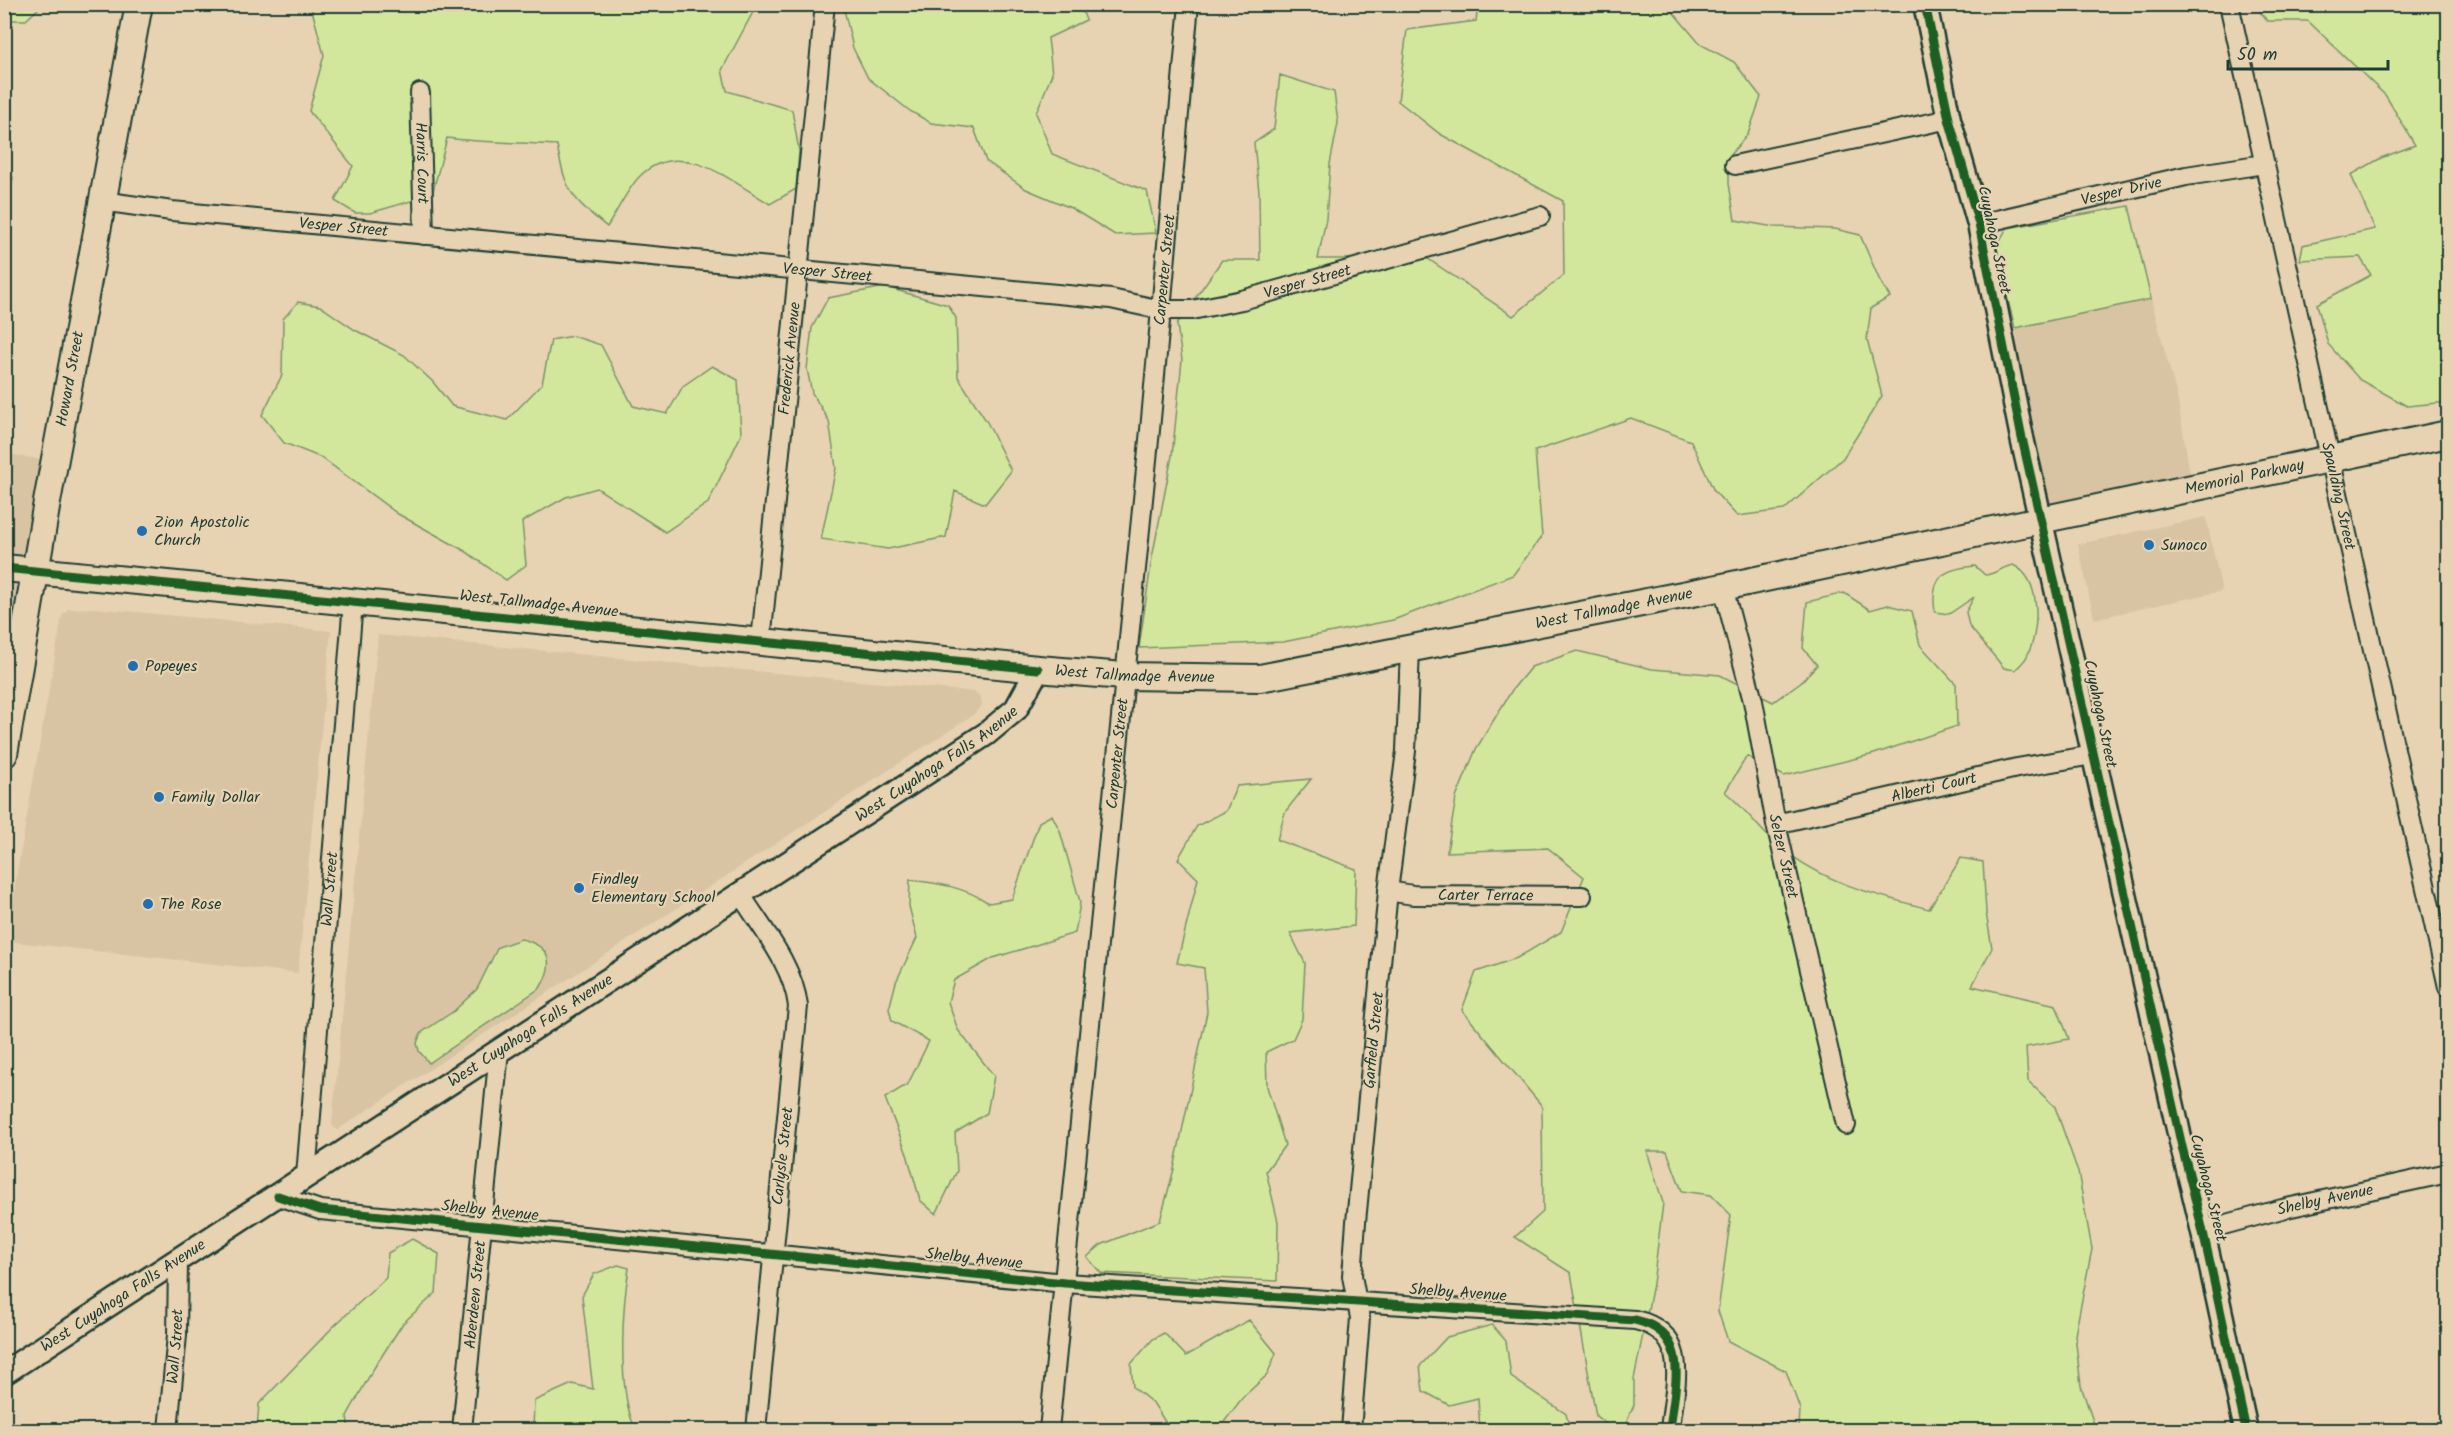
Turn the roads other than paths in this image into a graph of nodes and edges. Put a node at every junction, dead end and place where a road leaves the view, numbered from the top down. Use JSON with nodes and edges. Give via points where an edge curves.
{"nodes":[{"id":1,"x":139,"y":4,"type":"edge"},
{"id":2,"x":825,"y":4,"type":"edge"},
{"id":3,"x":1189,"y":4,"type":"edge"},
{"id":4,"x":1925,"y":4,"type":"edge"},
{"id":5,"x":2229,"y":4,"type":"edge"},
{"id":6,"x":420,"y":93,"type":"dead end"},
{"id":7,"x":1949,"y":119,"type":"junction"},
{"id":8,"x":2264,"y":164,"type":"junction"},
{"id":9,"x":1735,"y":165,"type":"dead end"},
{"id":10,"x":102,"y":201,"type":"junction"},
{"id":11,"x":1540,"y":216,"type":"dead end"},
{"id":12,"x":1978,"y":224,"type":"junction"},
{"id":13,"x":424,"y":235,"type":"junction"},
{"id":14,"x":798,"y":268,"type":"junction"},
{"id":15,"x":1161,"y":310,"type":"junction"},
{"id":16,"x":2448,"y":434,"type":"edge"},
{"id":17,"x":2329,"y":458,"type":"junction"},
{"id":18,"x":2042,"y":521,"type":"junction"},
{"id":19,"x":4,"y":568,"type":"edge"},
{"id":20,"x":37,"y":571,"type":"junction"},
{"id":21,"x":1723,"y":587,"type":"junction"},
{"id":22,"x":353,"y":602,"type":"junction"},
{"id":23,"x":761,"y":641,"type":"junction"},
{"id":24,"x":1410,"y":649,"type":"junction"},
{"id":25,"x":1038,"y":669,"type":"junction"},
{"id":26,"x":1124,"y":676,"type":"junction"},
{"id":27,"x":4,"y":754,"type":"edge"},
{"id":28,"x":2093,"y":755,"type":"junction"},
{"id":29,"x":1776,"y":824,"type":"junction"},
{"id":30,"x":1388,"y":891,"type":"junction"},
{"id":31,"x":741,"y":895,"type":"junction"},
{"id":32,"x":1582,"y":896,"type":"dead end"},
{"id":33,"x":2448,"y":987,"type":"edge"},
{"id":34,"x":499,"y":1051,"type":"junction"},
{"id":35,"x":1846,"y":1125,"type":"dead end"},
{"id":36,"x":2448,"y":1173,"type":"edge"},
{"id":37,"x":306,"y":1176,"type":"junction"},
{"id":38,"x":278,"y":1196,"type":"junction"},
{"id":39,"x":482,"y":1226,"type":"junction"},
{"id":40,"x":2205,"y":1230,"type":"junction"},
{"id":41,"x":772,"y":1255,"type":"junction"},
{"id":42,"x":178,"y":1262,"type":"junction"},
{"id":43,"x":1065,"y":1283,"type":"junction"},
{"id":44,"x":1359,"y":1302,"type":"junction"},
{"id":45,"x":4,"y":1373,"type":"edge"},
{"id":46,"x":168,"y":1431,"type":"edge"},
{"id":47,"x":462,"y":1431,"type":"edge"},
{"id":48,"x":756,"y":1431,"type":"edge"},
{"id":49,"x":1049,"y":1431,"type":"edge"},
{"id":50,"x":1351,"y":1431,"type":"edge"},
{"id":51,"x":1670,"y":1431,"type":"edge"},
{"id":52,"x":2246,"y":1431,"type":"edge"}],
"edges":[{"from":1,"to":10,"type":"main road","name":"Howard Street"},
{"from":2,"to":14,"type":"street","name":"Frederick Avenue"},
{"from":3,"to":15,"type":"street","name":"Carpenter Street"},
{"from":4,"to":7,"type":"street","name":"Cuyahoga Street"},
{"from":5,"to":8,"type":"street","name":"Spaulding Street"},
{"from":6,"to":13,"type":"street","name":"Harris Court"},
{"from":7,"to":9,"type":"street"},
{"from":7,"to":12,"type":"street","name":"Cuyahoga Street"},
{"from":8,"to":12,"type":"street","name":"Vesper Drive","via":[[2186,177]]},
{"from":8,"to":17,"type":"street","name":"Spaulding Street"},
{"from":10,"to":13,"type":"street","name":"Vesper Street"},
{"from":10,"to":20,"type":"main road","name":"Howard Street"},
{"from":11,"to":15,"type":"street","name":"Vesper Street","via":[[1242,300],[1192,310]]},
{"from":12,"to":18,"type":"street","name":"Cuyahoga Street"},
{"from":13,"to":14,"type":"street","name":"Vesper Street"},
{"from":14,"to":15,"type":"street","name":"Vesper Street","via":[[1110,299]]},
{"from":14,"to":23,"type":"street","name":"Frederick Avenue"},
{"from":15,"to":26,"type":"street","name":"Carpenter Street"},
{"from":16,"to":17,"type":"main road","name":"Memorial Parkway"},
{"from":17,"to":18,"type":"main road","name":"Memorial Parkway"},
{"from":17,"to":33,"type":"street","name":"Spaulding Street"},
{"from":18,"to":21,"type":"main road","name":"West Tallmadge Avenue"},
{"from":18,"to":28,"type":"street","name":"Cuyahoga Street"},
{"from":19,"to":20,"type":"main road","name":"West Tallmadge Avenue"},
{"from":20,"to":22,"type":"main road","name":"West Tallmadge Avenue"},
{"from":20,"to":27,"type":"main road","name":"Howard Street"},
{"from":21,"to":24,"type":"main road","name":"West Tallmadge Avenue"},
{"from":21,"to":29,"type":"street","name":"Selzer Street","via":[[1753,701]]},
{"from":22,"to":23,"type":"main road","name":"West Tallmadge Avenue"},
{"from":22,"to":37,"type":"street","name":"Wall Street"},
{"from":23,"to":25,"type":"main road","name":"West Tallmadge Avenue"},
{"from":24,"to":26,"type":"main road","name":"West Tallmadge Avenue","via":[[1260,678]]},
{"from":24,"to":30,"type":"street","name":"Garfield Street","via":[[1406,751]]},
{"from":25,"to":26,"type":"main road","name":"West Tallmadge Avenue"},
{"from":25,"to":31,"type":"street","name":"West Cuyahoga Falls Avenue","via":[[1016,708],[986,734]]},
{"from":26,"to":43,"type":"street","name":"Carpenter Street"},
{"from":28,"to":29,"type":"street","name":"Alberti Court","via":[[2017,768]]},
{"from":28,"to":40,"type":"street","name":"Cuyahoga Street","via":[[2183,1151]]},
{"from":29,"to":35,"type":"street","name":"Selzer Street"},
{"from":30,"to":32,"type":"street","name":"Carter Terrace","via":[[1413,895]]},
{"from":30,"to":44,"type":"street","name":"Garfield Street","via":[[1352,1276]]},
{"from":31,"to":34,"type":"street","name":"West Cuyahoga Falls Avenue"},
{"from":31,"to":41,"type":"street","name":"Carlysle Street","via":[[789,972],[798,1006]]},
{"from":34,"to":37,"type":"street","name":"West Cuyahoga Falls Avenue"},
{"from":34,"to":39,"type":"street","name":"Aberdeen Street"},
{"from":36,"to":40,"type":"street","name":"Shelby Avenue"},
{"from":37,"to":38,"type":"street","name":"West Cuyahoga Falls Avenue"},
{"from":38,"to":39,"type":"street","name":"Shelby Avenue","via":[[320,1210]]},
{"from":38,"to":42,"type":"street","name":"West Cuyahoga Falls Avenue"},
{"from":39,"to":41,"type":"street","name":"Shelby Avenue"},
{"from":39,"to":47,"type":"street","name":"Aberdeen Street"},
{"from":40,"to":52,"type":"street","name":"Cuyahoga Street"},
{"from":41,"to":43,"type":"street","name":"Shelby Avenue"},
{"from":41,"to":48,"type":"street","name":"Carlysle Street"},
{"from":42,"to":45,"type":"street","name":"West Cuyahoga Falls Avenue"},
{"from":42,"to":46,"type":"street","name":"Wall Street","via":[[177,1335]]},
{"from":43,"to":44,"type":"street","name":"Shelby Avenue"},
{"from":43,"to":49,"type":"street","name":"Carpenter Street"},
{"from":44,"to":50,"type":"street","name":"Garfield Street"},
{"from":44,"to":51,"type":"street","name":"Shelby Avenue","via":[[1652,1324],[1667,1335],[1676,1359]]}]}
